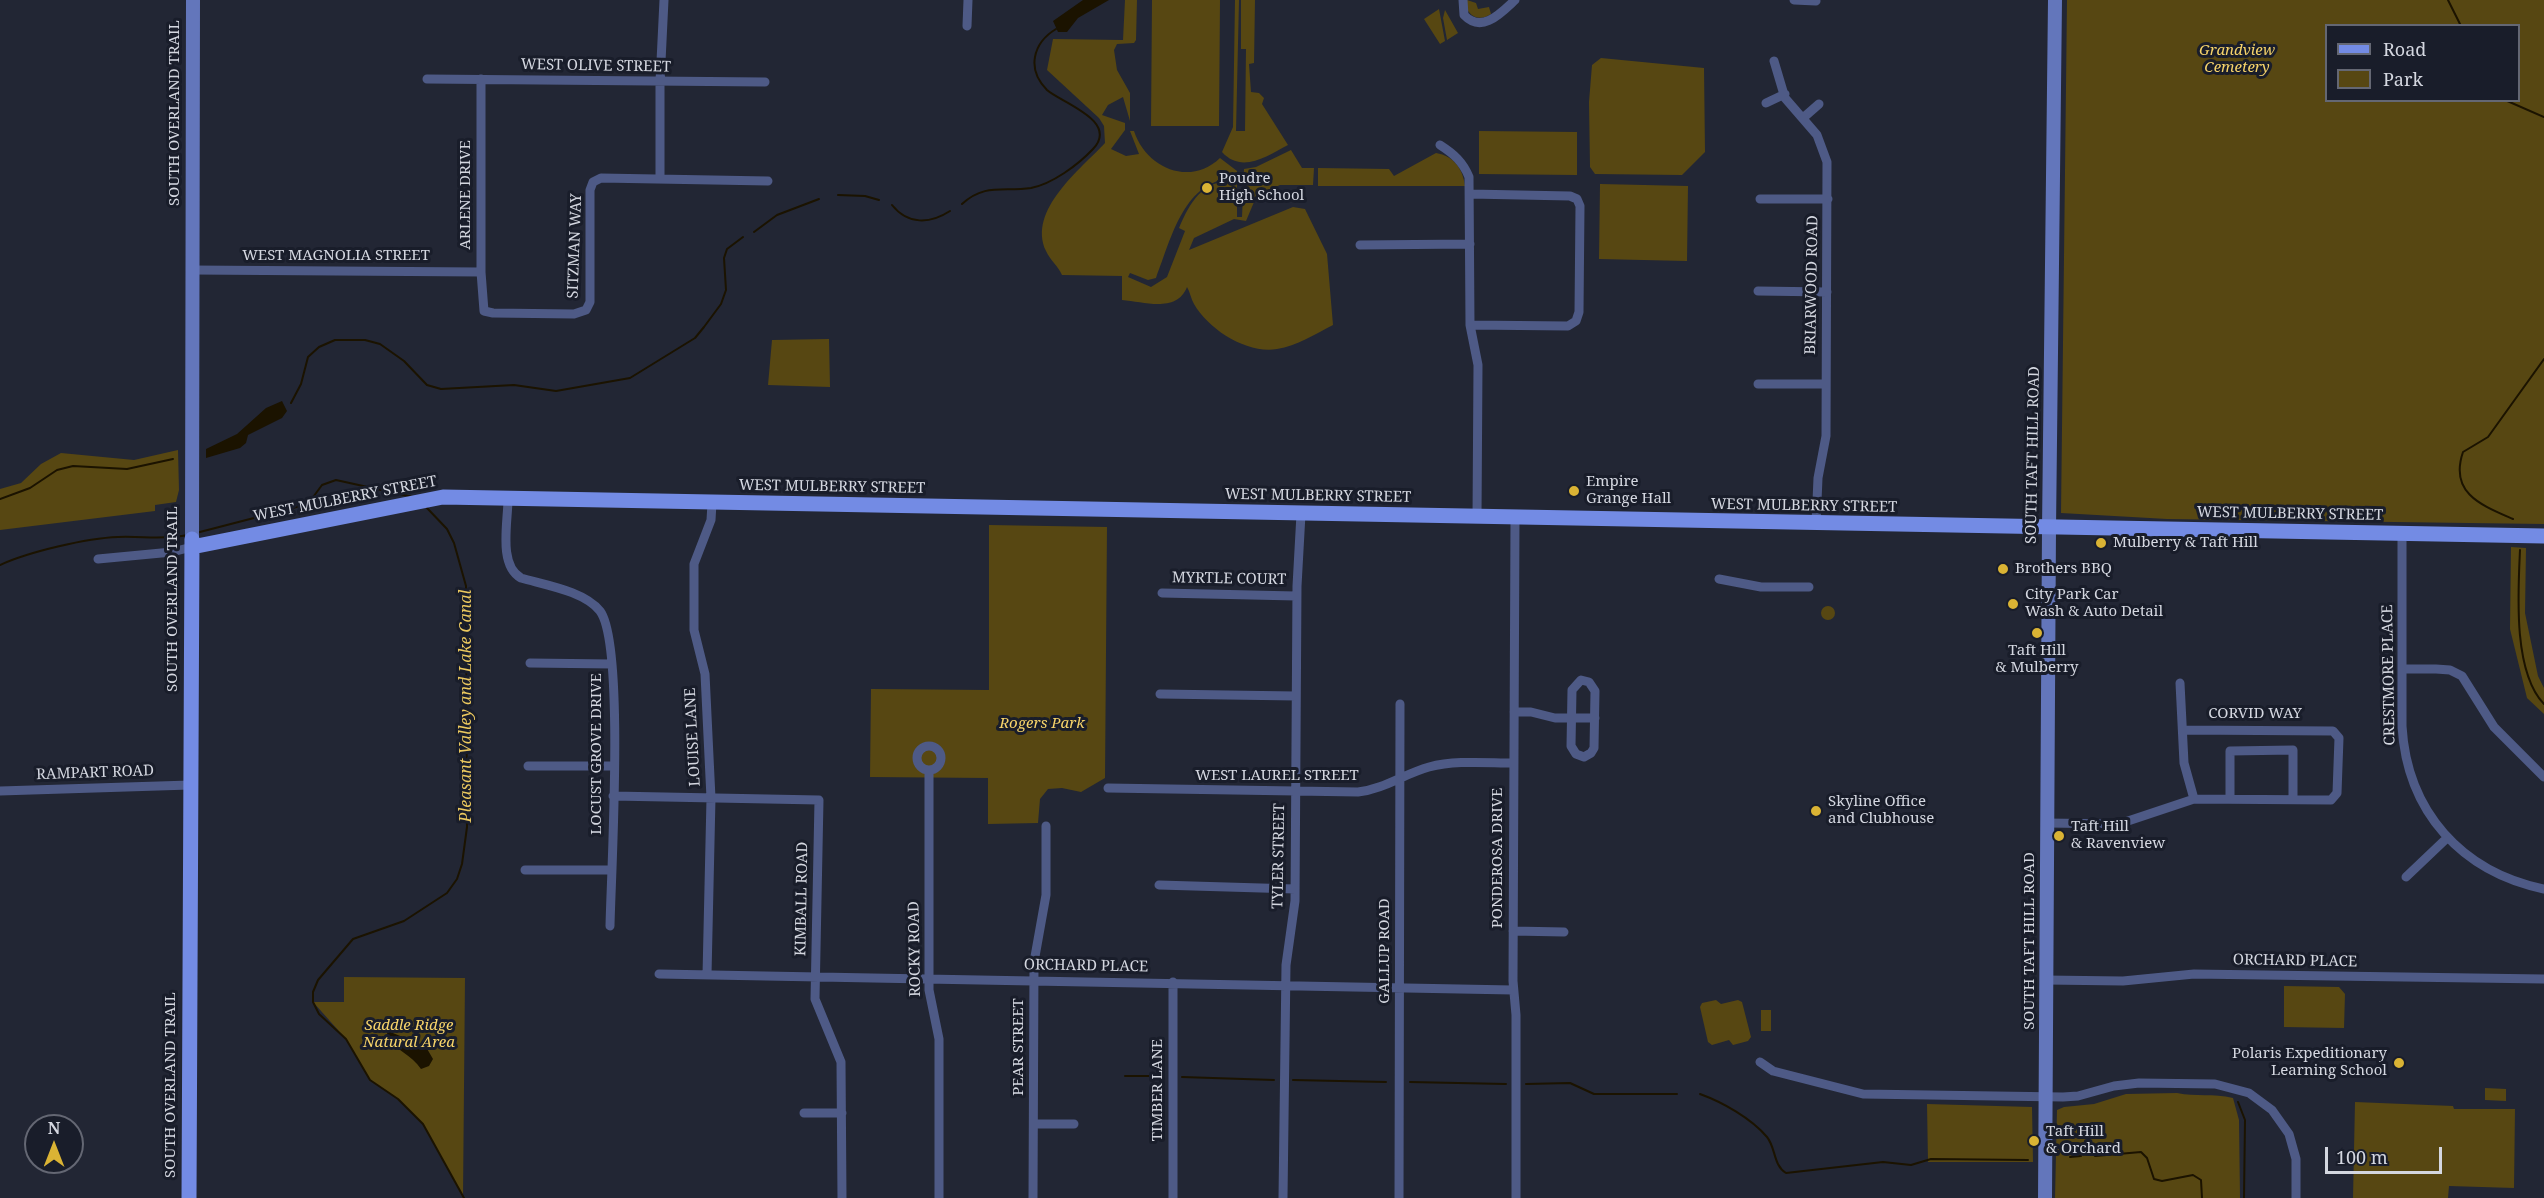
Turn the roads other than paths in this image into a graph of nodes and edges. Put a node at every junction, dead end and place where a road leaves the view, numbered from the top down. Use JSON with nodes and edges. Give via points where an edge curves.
{"nodes":[{"id":1,"x":194,"y":0,"type":"edge"},
{"id":2,"x":664,"y":0,"type":"edge"},
{"id":3,"x":968,"y":0,"type":"edge"},
{"id":4,"x":1462,"y":0,"type":"edge"},
{"id":5,"x":1515,"y":0,"type":"edge"},
{"id":6,"x":1794,"y":0,"type":"edge"},
{"id":7,"x":2055,"y":0,"type":"edge"},
{"id":8,"x":1816,"y":1,"type":"edge"},
{"id":9,"x":967,"y":26,"type":"dead end"},
{"id":10,"x":1774,"y":61,"type":"dead end"},
{"id":11,"x":427,"y":79,"type":"dead end"},
{"id":12,"x":480,"y":79,"type":"junction"},
{"id":13,"x":660,"y":82,"type":"junction"},
{"id":14,"x":765,"y":82,"type":"dead end"},
{"id":15,"x":1785,"y":94,"type":"junction"},
{"id":16,"x":1766,"y":103,"type":"dead end"},
{"id":17,"x":1819,"y":104,"type":"dead end"},
{"id":18,"x":1803,"y":118,"type":"junction"},
{"id":19,"x":1440,"y":146,"type":"dead end"},
{"id":20,"x":660,"y":179,"type":"junction"},
{"id":21,"x":768,"y":181,"type":"dead end"},
{"id":22,"x":1470,"y":194,"type":"junction"},
{"id":23,"x":1760,"y":199,"type":"dead end"},
{"id":24,"x":1828,"y":199,"type":"junction"},
{"id":25,"x":1470,"y":244,"type":"junction"},
{"id":26,"x":1360,"y":245,"type":"dead end"},
{"id":27,"x":192,"y":270,"type":"junction"},
{"id":28,"x":481,"y":272,"type":"junction"},
{"id":29,"x":1758,"y":291,"type":"dead end"},
{"id":30,"x":1827,"y":292,"type":"junction"},
{"id":31,"x":484,"y":311,"type":"joint"},
{"id":32,"x":1470,"y":325,"type":"junction"},
{"id":33,"x":1758,"y":384,"type":"dead end"},
{"id":34,"x":1826,"y":384,"type":"junction"},
{"id":35,"x":508,"y":499,"type":"junction"},
{"id":36,"x":712,"y":503,"type":"junction"},
{"id":37,"x":1301,"y":514,"type":"junction"},
{"id":38,"x":1477,"y":517,"type":"junction"},
{"id":39,"x":1515,"y":518,"type":"junction"},
{"id":40,"x":1816,"y":524,"type":"junction"},
{"id":41,"x":2049,"y":529,"type":"junction"},
{"id":42,"x":2402,"y":534,"type":"junction"},
{"id":43,"x":2544,"y":536,"type":"edge"},
{"id":44,"x":192,"y":538,"type":"junction"},
{"id":45,"x":98,"y":559,"type":"dead end"},
{"id":46,"x":1719,"y":579,"type":"dead end"},
{"id":47,"x":1809,"y":587,"type":"dead end"},
{"id":48,"x":1162,"y":593,"type":"dead end"},
{"id":49,"x":1296,"y":596,"type":"junction"},
{"id":50,"x":530,"y":663,"type":"dead end"},
{"id":51,"x":612,"y":664,"type":"junction"},
{"id":52,"x":2402,"y":669,"type":"junction"},
{"id":53,"x":2180,"y":683,"type":"dead end"},
{"id":54,"x":1160,"y":694,"type":"dead end"},
{"id":55,"x":1296,"y":696,"type":"junction"},
{"id":56,"x":1400,"y":704,"type":"dead end"},
{"id":57,"x":1514,"y":712,"type":"junction"},
{"id":58,"x":1572,"y":718,"type":"junction"},
{"id":59,"x":1594,"y":718,"type":"junction"},
{"id":60,"x":2183,"y":730,"type":"junction"},
{"id":61,"x":1514,"y":763,"type":"junction"},
{"id":62,"x":528,"y":766,"type":"dead end"},
{"id":63,"x":614,"y":766,"type":"junction"},
{"id":64,"x":929,"y":771,"type":"dead end"},
{"id":65,"x":2544,"y":777,"type":"edge"},
{"id":66,"x":1400,"y":779,"type":"junction"},
{"id":67,"x":190,"y":785,"type":"junction"},
{"id":68,"x":1108,"y":788,"type":"dead end"},
{"id":69,"x":0,"y":791,"type":"edge"},
{"id":70,"x":1294,"y":792,"type":"junction"},
{"id":71,"x":613,"y":796,"type":"junction"},
{"id":72,"x":2230,"y":797,"type":"junction"},
{"id":73,"x":711,"y":798,"type":"junction"},
{"id":74,"x":2293,"y":798,"type":"junction"},
{"id":75,"x":2194,"y":799,"type":"junction"},
{"id":76,"x":2047,"y":823,"type":"junction"},
{"id":77,"x":1046,"y":826,"type":"dead end"},
{"id":78,"x":2447,"y":838,"type":"junction"},
{"id":79,"x":525,"y":870,"type":"dead end"},
{"id":80,"x":611,"y":870,"type":"junction"},
{"id":81,"x":2406,"y":877,"type":"dead end"},
{"id":82,"x":1159,"y":885,"type":"dead end"},
{"id":83,"x":1295,"y":889,"type":"junction"},
{"id":84,"x":2544,"y":889,"type":"edge"},
{"id":85,"x":610,"y":926,"type":"dead end"},
{"id":86,"x":1513,"y":931,"type":"junction"},
{"id":87,"x":1564,"y":932,"type":"dead end"},
{"id":88,"x":659,"y":974,"type":"dead end"},
{"id":89,"x":707,"y":975,"type":"junction"},
{"id":90,"x":816,"y":977,"type":"junction"},
{"id":91,"x":2544,"y":979,"type":"edge"},
{"id":92,"x":929,"y":980,"type":"junction"},
{"id":93,"x":1034,"y":980,"type":"junction"},
{"id":94,"x":2046,"y":980,"type":"junction"},
{"id":95,"x":1173,"y":982,"type":"junction"},
{"id":96,"x":1285,"y":986,"type":"junction"},
{"id":97,"x":1399,"y":988,"type":"junction"},
{"id":98,"x":1513,"y":990,"type":"junction"},
{"id":99,"x":1760,"y":1062,"type":"dead end"},
{"id":100,"x":2046,"y":1097,"type":"junction"},
{"id":101,"x":804,"y":1113,"type":"dead end"},
{"id":102,"x":842,"y":1113,"type":"junction"},
{"id":103,"x":1034,"y":1124,"type":"junction"},
{"id":104,"x":1074,"y":1124,"type":"dead end"},
{"id":105,"x":189,"y":1198,"type":"edge"},
{"id":106,"x":842,"y":1198,"type":"edge"},
{"id":107,"x":939,"y":1198,"type":"edge"},
{"id":108,"x":1033,"y":1198,"type":"edge"},
{"id":109,"x":1173,"y":1198,"type":"edge"},
{"id":110,"x":1283,"y":1198,"type":"edge"},
{"id":111,"x":1399,"y":1198,"type":"edge"},
{"id":112,"x":1516,"y":1198,"type":"edge"},
{"id":113,"x":2045,"y":1198,"type":"edge"},
{"id":114,"x":2296,"y":1198,"type":"edge"}],
"edges":[{"from":1,"to":27,"type":"main road","name":"SOUTH OVERLAND TRAIL"},
{"from":2,"to":13,"type":"street"},
{"from":3,"to":9,"type":"street"},
{"from":4,"to":5,"type":"street","via":[[1464,15],[1475,23],[1499,14]]},
{"from":6,"to":8,"type":"street"},
{"from":7,"to":41,"type":"main road","name":"SOUTH TAFT HILL ROAD"},
{"from":10,"to":15,"type":"street","name":"BRIARWOOD ROAD"},
{"from":11,"to":12,"type":"street","name":"WEST OLIVE STREET"},
{"from":12,"to":13,"type":"street","name":"WEST OLIVE STREET"},
{"from":12,"to":28,"type":"street","name":"ARLENE DRIVE"},
{"from":13,"to":14,"type":"street","name":"WEST OLIVE STREET"},
{"from":13,"to":20,"type":"street"},
{"from":15,"to":16,"type":"street"},
{"from":15,"to":18,"type":"street","name":"BRIARWOOD ROAD"},
{"from":17,"to":18,"type":"street"},
{"from":18,"to":24,"type":"street","name":"BRIARWOOD ROAD","via":[[1826,155]]},
{"from":19,"to":22,"type":"street","via":[[1464,166]]},
{"from":20,"to":21,"type":"street"},
{"from":20,"to":31,"type":"street","name":"SITZMAN WAY","via":[[601,178],[593,182],[590,302],[586,310],[574,314]]},
{"from":22,"to":25,"type":"street"},
{"from":22,"to":32,"type":"street","via":[[1570,196],[1580,206],[1576,321],[1568,326]]},
{"from":23,"to":24,"type":"street"},
{"from":24,"to":30,"type":"street","name":"BRIARWOOD ROAD"},
{"from":25,"to":26,"type":"street"},
{"from":25,"to":32,"type":"street"},
{"from":27,"to":28,"type":"street","name":"WEST MAGNOLIA STREET"},
{"from":27,"to":44,"type":"main road","name":"SOUTH OVERLAND TRAIL"},
{"from":28,"to":31,"type":"street","name":"ARLENE DRIVE"},
{"from":29,"to":30,"type":"street"},
{"from":30,"to":34,"type":"street","name":"BRIARWOOD ROAD"},
{"from":32,"to":38,"type":"street","via":[[1478,365]]},
{"from":33,"to":34,"type":"street"},
{"from":34,"to":40,"type":"street","name":"BRIARWOOD ROAD","via":[[1826,436],[1818,478]]},
{"from":35,"to":36,"type":"main road","name":"WEST MULBERRY STREET"},
{"from":35,"to":44,"type":"main road","name":"WEST MULBERRY STREET","via":[[415,501]]},
{"from":35,"to":51,"type":"street","name":"LOCUST GROVE DRIVE","via":[[510,569],[521,578],[583,598],[597,607],[608,630]]},
{"from":36,"to":37,"type":"main road","name":"WEST MULBERRY STREET"},
{"from":36,"to":73,"type":"street","name":"LOUISE LANE","via":[[711,520],[694,558],[693,622],[705,674]]},
{"from":37,"to":38,"type":"main road","name":"WEST MULBERRY STREET"},
{"from":37,"to":49,"type":"street","name":"TYLER STREET"},
{"from":38,"to":39,"type":"main road","name":"WEST MULBERRY STREET"},
{"from":39,"to":40,"type":"main road","name":"WEST MULBERRY STREET"},
{"from":39,"to":57,"type":"street","name":"PONDEROSA DRIVE"},
{"from":40,"to":41,"type":"main road","name":"WEST MULBERRY STREET"},
{"from":41,"to":42,"type":"main road","name":"WEST MULBERRY STREET"},
{"from":41,"to":76,"type":"main road","name":"SOUTH TAFT HILL ROAD"},
{"from":42,"to":43,"type":"main road","name":"WEST MULBERRY STREET"},
{"from":42,"to":52,"type":"street","name":"CRESTMORE PLACE"},
{"from":44,"to":45,"type":"street","name":"WEST MULBERRY STREET","via":[[172,552]]},
{"from":44,"to":67,"type":"main road","name":"SOUTH OVERLAND TRAIL"},
{"from":46,"to":47,"type":"street","via":[[1761,587]]},
{"from":48,"to":49,"type":"street","name":"MYRTLE COURT"},
{"from":49,"to":55,"type":"street","name":"TYLER STREET"},
{"from":50,"to":51,"type":"street"},
{"from":51,"to":63,"type":"street","name":"LOCUST GROVE DRIVE"},
{"from":52,"to":65,"type":"street","via":[[2449,670],[2462,676],[2494,727]]},
{"from":52,"to":78,"type":"street","name":"CRESTMORE PLACE","via":[[2402,726],[2408,767],[2427,809]]},
{"from":53,"to":60,"type":"street"},
{"from":54,"to":55,"type":"street"},
{"from":55,"to":70,"type":"street","name":"TYLER STREET"},
{"from":56,"to":66,"type":"street","name":"GALLUP ROAD"},
{"from":57,"to":58,"type":"street"},
{"from":57,"to":61,"type":"street","name":"PONDEROSA DRIVE"},
{"from":58,"to":59,"type":"street"},
{"from":58,"to":59,"type":"street","via":[[1572,688],[1584,680],[1594,689]]},
{"from":58,"to":59,"type":"street","via":[[1572,750],[1584,757],[1594,748]]},
{"from":60,"to":74,"type":"street","name":"CORVID WAY","via":[[2333,730],[2339,738],[2337,793],[2331,800]]},
{"from":60,"to":75,"type":"street","via":[[2184,763]]},
{"from":61,"to":66,"type":"street","name":"WEST LAUREL STREET","via":[[1449,764]]},
{"from":61,"to":86,"type":"street","name":"PONDEROSA DRIVE"},
{"from":62,"to":63,"type":"street"},
{"from":63,"to":71,"type":"street","name":"LOCUST GROVE DRIVE"},
{"from":64,"to":92,"type":"street","name":"ROCKY ROAD"},
{"from":66,"to":70,"type":"street","name":"WEST LAUREL STREET","via":[[1366,791]]},
{"from":66,"to":97,"type":"street","name":"GALLUP ROAD"},
{"from":67,"to":69,"type":"street","name":"RAMPART ROAD"},
{"from":67,"to":105,"type":"main road","name":"SOUTH OVERLAND TRAIL"},
{"from":68,"to":70,"type":"street","name":"WEST LAUREL STREET"},
{"from":70,"to":83,"type":"street","name":"TYLER STREET"},
{"from":71,"to":73,"type":"street","name":"KIMBALL ROAD"},
{"from":71,"to":80,"type":"street","name":"LOCUST GROVE DRIVE"},
{"from":72,"to":74,"type":"street"},
{"from":72,"to":74,"type":"street","via":[[2230,751],[2294,750]]},
{"from":72,"to":75,"type":"street"},
{"from":73,"to":89,"type":"street","name":"LOUISE LANE"},
{"from":73,"to":90,"type":"street","name":"KIMBALL ROAD","via":[[819,800]]},
{"from":75,"to":76,"type":"street","via":[[2119,824]]},
{"from":76,"to":94,"type":"main road","name":"SOUTH TAFT HILL ROAD"},
{"from":77,"to":93,"type":"street","name":"PEAR STREET","via":[[1046,895],[1036,943]]},
{"from":78,"to":81,"type":"street"},
{"from":78,"to":84,"type":"street","name":"CRESTMORE PLACE","via":[[2488,870]]},
{"from":79,"to":80,"type":"street"},
{"from":80,"to":85,"type":"street","name":"LOCUST GROVE DRIVE"},
{"from":82,"to":83,"type":"street"},
{"from":83,"to":96,"type":"street","name":"TYLER STREET"},
{"from":86,"to":87,"type":"street"},
{"from":86,"to":98,"type":"street","name":"PONDEROSA DRIVE"},
{"from":88,"to":89,"type":"street","name":"ORCHARD PLACE"},
{"from":89,"to":90,"type":"street","name":"ORCHARD PLACE"},
{"from":90,"to":92,"type":"street","name":"ORCHARD PLACE"},
{"from":90,"to":102,"type":"street","name":"KIMBALL ROAD","via":[[816,1006],[841,1062]]},
{"from":91,"to":94,"type":"street","name":"ORCHARD PLACE","via":[[2194,974],[2123,981]]},
{"from":92,"to":93,"type":"street","name":"ORCHARD PLACE"},
{"from":92,"to":107,"type":"street","name":"ROCKY ROAD","via":[[939,1039]]},
{"from":93,"to":95,"type":"street","name":"ORCHARD PLACE"},
{"from":93,"to":103,"type":"street","name":"PEAR STREET"},
{"from":94,"to":100,"type":"main road","name":"SOUTH TAFT HILL ROAD"},
{"from":95,"to":96,"type":"street","name":"ORCHARD PLACE"},
{"from":95,"to":109,"type":"street","name":"TIMBER LANE"},
{"from":96,"to":97,"type":"street","name":"ORCHARD PLACE"},
{"from":96,"to":110,"type":"street","name":"TYLER STREET"},
{"from":97,"to":98,"type":"street","name":"ORCHARD PLACE"},
{"from":97,"to":111,"type":"street","name":"GALLUP ROAD"},
{"from":98,"to":112,"type":"street","name":"PONDEROSA DRIVE"},
{"from":99,"to":100,"type":"street","via":[[1773,1071],[1863,1094]]},
{"from":100,"to":113,"type":"main road","name":"SOUTH TAFT HILL ROAD"},
{"from":100,"to":114,"type":"street","via":[[2078,1096],[2139,1083],[2239,1088],[2272,1110],[2289,1134],[2296,1159]]},
{"from":101,"to":102,"type":"street"},
{"from":102,"to":106,"type":"street","name":"KIMBALL ROAD"},
{"from":103,"to":104,"type":"street"},
{"from":103,"to":108,"type":"street","name":"PEAR STREET"}]}
